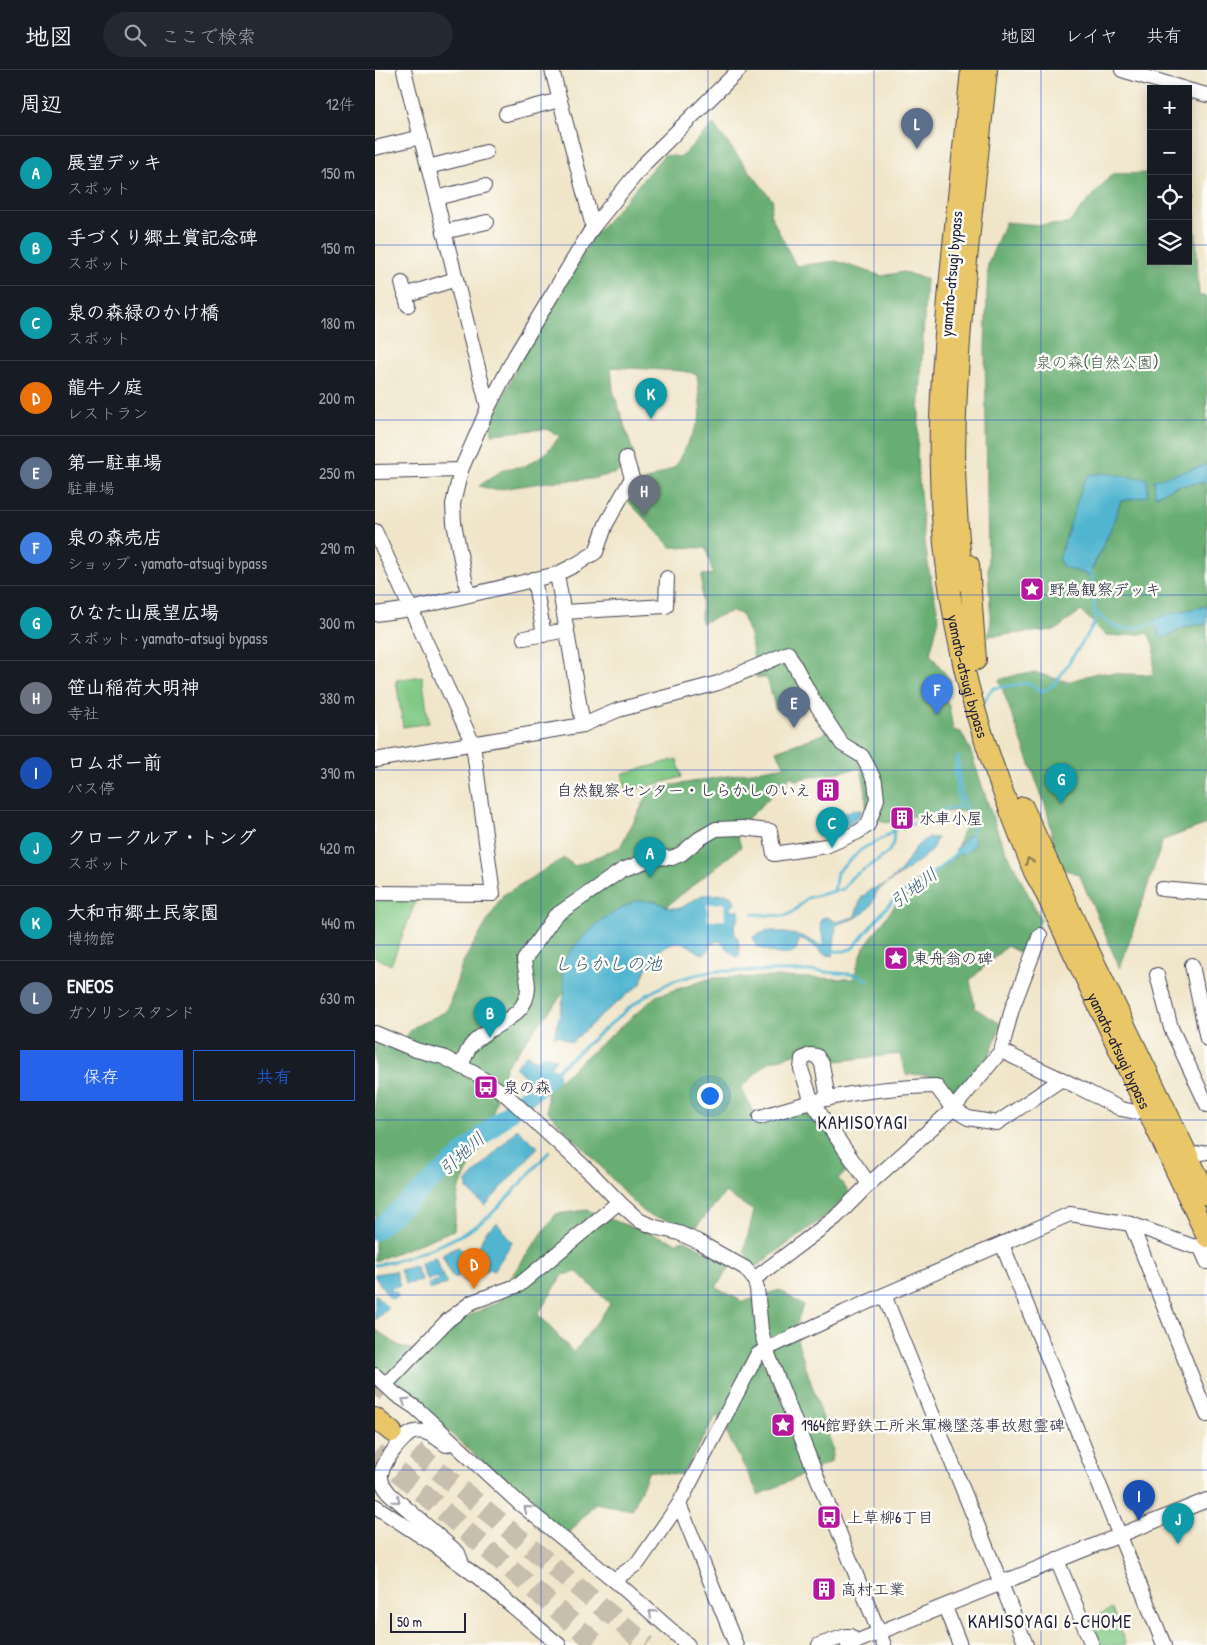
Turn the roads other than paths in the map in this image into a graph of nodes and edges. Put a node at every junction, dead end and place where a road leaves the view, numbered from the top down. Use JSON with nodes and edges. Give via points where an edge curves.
{"nodes":[{"id":1,"x":404,"y":70,"type":"edge"},
{"id":2,"x":552,"y":70,"type":"edge"},
{"id":3,"x":739,"y":70,"type":"edge"},
{"id":4,"x":961,"y":70,"type":"edge"},
{"id":5,"x":971,"y":70,"type":"edge"},
{"id":6,"x":987,"y":70,"type":"edge"},
{"id":7,"x":999,"y":70,"type":"edge"},
{"id":8,"x":1122,"y":70,"type":"edge"},
{"id":9,"x":1173,"y":85,"type":"edge"},
{"id":10,"x":1192,"y":90,"type":"edge"},
{"id":11,"x":1207,"y":95,"type":"edge"},
{"id":12,"x":560,"y":100,"type":"junction"},
{"id":13,"x":506,"y":114,"type":"dead end"},
{"id":14,"x":421,"y":137,"type":"junction"},
{"id":15,"x":375,"y":148,"type":"edge"},
{"id":16,"x":486,"y":152,"type":"dead end"},
{"id":17,"x":428,"y":167,"type":"junction"},
{"id":18,"x":484,"y":186,"type":"dead end"},
{"id":19,"x":436,"y":198,"type":"junction"},
{"id":20,"x":487,"y":222,"type":"dead end"},
{"id":21,"x":593,"y":228,"type":"junction"},
{"id":22,"x":444,"y":232,"type":"junction"},
{"id":23,"x":456,"y":279,"type":"junction"},
{"id":24,"x":405,"y":294,"type":"dead end"},
{"id":25,"x":488,"y":408,"type":"junction"},
{"id":26,"x":949,"y":412,"type":"junction"},
{"id":27,"x":626,"y":458,"type":"dead end"},
{"id":28,"x":461,"y":470,"type":"junction"},
{"id":29,"x":375,"y":472,"type":"edge"},
{"id":30,"x":375,"y":531,"type":"edge"},
{"id":31,"x":557,"y":574,"type":"junction"},
{"id":32,"x":667,"y":578,"type":"dead end"},
{"id":33,"x":534,"y":580,"type":"junction"},
{"id":34,"x":468,"y":595,"type":"junction"},
{"id":35,"x":959,"y":601,"type":"junction"},
{"id":36,"x":411,"y":609,"type":"junction"},
{"id":37,"x":564,"y":612,"type":"junction"},
{"id":38,"x":375,"y":614,"type":"edge"},
{"id":39,"x":567,"y":630,"type":"junction"},
{"id":40,"x":544,"y":634,"type":"junction"},
{"id":41,"x":525,"y":638,"type":"dead end"},
{"id":42,"x":583,"y":725,"type":"junction"},
{"id":43,"x":473,"y":744,"type":"junction"},
{"id":44,"x":375,"y":760,"type":"edge"},
{"id":45,"x":1022,"y":822,"type":"junction"},
{"id":46,"x":1043,"y":888,"type":"junction"},
{"id":47,"x":1162,"y":889,"type":"dead end"},
{"id":48,"x":375,"y":893,"type":"edge"},
{"id":49,"x":1207,"y":893,"type":"edge"},
{"id":50,"x":1077,"y":928,"type":"junction"},
{"id":51,"x":1040,"y":935,"type":"dead end"},
{"id":52,"x":1192,"y":965,"type":"dead end"},
{"id":53,"x":1157,"y":975,"type":"dead end"},
{"id":54,"x":375,"y":1033,"type":"edge"},
{"id":55,"x":1207,"y":1040,"type":"edge"},
{"id":56,"x":1001,"y":1051,"type":"junction"},
{"id":57,"x":461,"y":1065,"type":"junction"},
{"id":58,"x":1062,"y":1079,"type":"junction"},
{"id":59,"x":828,"y":1098,"type":"junction"},
{"id":60,"x":812,"y":1102,"type":"junction"},
{"id":61,"x":1207,"y":1105,"type":"edge"},
{"id":62,"x":953,"y":1109,"type":"junction"},
{"id":63,"x":1137,"y":1112,"type":"junction"},
{"id":64,"x":760,"y":1117,"type":"dead end"},
{"id":65,"x":1202,"y":1153,"type":"edge"},
{"id":66,"x":1207,"y":1174,"type":"edge"},
{"id":67,"x":869,"y":1184,"type":"junction"},
{"id":68,"x":1207,"y":1195,"type":"edge"},
{"id":69,"x":619,"y":1202,"type":"junction"},
{"id":70,"x":1131,"y":1224,"type":"junction"},
{"id":71,"x":1002,"y":1244,"type":"junction"},
{"id":72,"x":1205,"y":1248,"type":"edge"},
{"id":73,"x":755,"y":1279,"type":"junction"},
{"id":74,"x":884,"y":1296,"type":"junction"},
{"id":75,"x":766,"y":1349,"type":"junction"},
{"id":76,"x":375,"y":1375,"type":"edge"},
{"id":77,"x":388,"y":1382,"type":"tunnel mouth"},
{"id":78,"x":1207,"y":1415,"type":"edge"},
{"id":79,"x":375,"y":1418,"type":"edge"},
{"id":80,"x":392,"y":1432,"type":"tunnel mouth"},
{"id":81,"x":498,"y":1483,"type":"junction"},
{"id":82,"x":1207,"y":1500,"type":"edge"},
{"id":83,"x":679,"y":1504,"type":"junction"},
{"id":84,"x":375,"y":1506,"type":"edge"},
{"id":85,"x":1120,"y":1536,"type":"junction"},
{"id":86,"x":1057,"y":1560,"type":"junction"},
{"id":87,"x":463,"y":1566,"type":"junction"},
{"id":88,"x":614,"y":1580,"type":"junction"},
{"id":89,"x":1001,"y":1584,"type":"junction"},
{"id":90,"x":945,"y":1607,"type":"junction"},
{"id":91,"x":882,"y":1639,"type":"edge"},
{"id":92,"x":553,"y":1643,"type":"edge"},
{"id":93,"x":853,"y":1644,"type":"edge"},
{"id":94,"x":688,"y":1645,"type":"edge"},
{"id":95,"x":736,"y":1645,"type":"edge"},
{"id":96,"x":819,"y":1645,"type":"edge"},
{"id":97,"x":960,"y":1645,"type":"edge"},
{"id":98,"x":1026,"y":1645,"type":"edge"},
{"id":99,"x":1092,"y":1645,"type":"edge"},
{"id":100,"x":1164,"y":1645,"type":"edge"}],
"edges":[{"from":1,"to":14,"type":"street"},
{"from":2,"to":12,"type":"street"},
{"from":3,"to":21,"type":"street","via":[[645,163]]},
{"from":4,"to":35,"type":"highway","via":[[933,327],[927,442],[928,496],[935,545]]},
{"from":5,"to":26,"type":"highway","name":"yamato-atsugi bypass","via":[[945,328]]},
{"from":6,"to":26,"type":"highway","name":"yamato-atsugi bypass","via":[[961,329]]},
{"from":7,"to":35,"type":"highway","via":[[971,330],[966,421],[967,531]]},
{"from":8,"to":9,"type":"street"},
{"from":10,"to":11,"type":"street"},
{"from":12,"to":13,"type":"street"},
{"from":12,"to":21,"type":"street"},
{"from":14,"to":15,"type":"street"},
{"from":14,"to":17,"type":"street"},
{"from":16,"to":17,"type":"street"},
{"from":17,"to":19,"type":"street"},
{"from":18,"to":19,"type":"street"},
{"from":19,"to":22,"type":"street"},
{"from":20,"to":22,"type":"street"},
{"from":21,"to":25,"type":"street","via":[[515,356]]},
{"from":22,"to":23,"type":"street"},
{"from":23,"to":24,"type":"street"},
{"from":23,"to":25,"type":"street"},
{"from":25,"to":28,"type":"street"},
{"from":26,"to":35,"type":"highway","name":"yamato-atsugi bypass","via":[[959,540]]},
{"from":27,"to":31,"type":"street","via":[[632,478],[606,524],[596,552]]},
{"from":28,"to":29,"type":"street"},
{"from":28,"to":34,"type":"street","via":[[453,504],[454,523]]},
{"from":30,"to":36,"type":"street"},
{"from":31,"to":33,"type":"street"},
{"from":31,"to":37,"type":"street"},
{"from":32,"to":37,"type":"street","via":[[666,606]]},
{"from":33,"to":34,"type":"street"},
{"from":33,"to":40,"type":"street"},
{"from":34,"to":36,"type":"street"},
{"from":35,"to":45,"type":"highway","name":"yamato-atsugi bypass","via":[[985,744]]},
{"from":36,"to":38,"type":"street"},
{"from":36,"to":43,"type":"street"},
{"from":37,"to":39,"type":"street"},
{"from":39,"to":40,"type":"street"},
{"from":39,"to":42,"type":"street"},
{"from":40,"to":41,"type":"street"},
{"from":42,"to":43,"type":"street"},
{"from":42,"to":57,"type":"street","via":[[618,710],[718,683],[788,653],[842,744],[861,756],[868,767],[875,782],[877,799],[868,825],[826,846],[774,854],[770,831],[716,829],[672,858],[657,857],[622,870],[555,916],[524,960],[527,996],[518,1011],[470,1047]]},
{"from":43,"to":44,"type":"street"},
{"from":43,"to":48,"type":"street","via":[[493,894]]},
{"from":46,"to":45,"type":"highway","name":"yamato-atsugi bypass","one_way":true,"via":[[1034,872]]},
{"from":45,"to":50,"type":"highway","name":"yamato-atsugi bypass"},
{"from":46,"to":63,"type":"highway","via":[[1073,974]]},
{"from":46,"to":72,"type":"highway","name":"yamato-atsugi bypass"},
{"from":47,"to":49,"type":"street"},
{"from":50,"to":65,"type":"highway","via":[[1115,988]]},
{"from":50,"to":68,"type":"highway","name":"yamato-atsugi bypass"},
{"from":51,"to":56,"type":"street","via":[[1012,1009]]},
{"from":52,"to":55,"type":"street"},
{"from":53,"to":61,"type":"street","via":[[1171,1028]]},
{"from":54,"to":57,"type":"street"},
{"from":56,"to":58,"type":"street"},
{"from":56,"to":62,"type":"street"},
{"from":57,"to":69,"type":"street","via":[[510,1099]]},
{"from":58,"to":62,"type":"street","via":[[997,1123],[968,1118]]},
{"from":58,"to":63,"type":"street","via":[[1121,1110]]},
{"from":59,"to":60,"type":"street"},
{"from":59,"to":60,"type":"street","via":[[822,1064],[817,1056],[810,1055],[802,1059],[801,1069]]},
{"from":59,"to":62,"type":"street","via":[[901,1087],[936,1086]]},
{"from":60,"to":64,"type":"street"},
{"from":60,"to":67,"type":"street"},
{"from":62,"to":67,"type":"street"},
{"from":63,"to":72,"type":"highway"},
{"from":65,"to":66,"type":"highway"},
{"from":67,"to":73,"type":"street","via":[[835,1218]]},
{"from":69,"to":73,"type":"street","via":[[640,1221],[697,1241],[745,1268]]},
{"from":69,"to":77,"type":"street","via":[[519,1285],[472,1302],[447,1320]]},
{"from":70,"to":71,"type":"street","via":[[1070,1214]]},
{"from":70,"to":72,"type":"street"},
{"from":70,"to":78,"type":"street"},
{"from":71,"to":74,"type":"street"},
{"from":71,"to":85,"type":"street"},
{"from":73,"to":75,"type":"street"},
{"from":74,"to":75,"type":"street"},
{"from":74,"to":89,"type":"street"},
{"from":75,"to":83,"type":"street","via":[[757,1355]]},
{"from":75,"to":91,"type":"street"},
{"from":81,"to":76,"type":"street","one_way":true},
{"from":79,"to":80,"type":"highway"},
{"from":81,"to":87,"type":"street","one_way":true,"via":[[487,1479],[435,1436],[425,1432],[414,1432],[404,1438],[382,1468],[383,1486],[458,1553]]},
{"from":88,"to":81,"type":"street","one_way":true},
{"from":82,"to":85,"type":"street"},
{"from":83,"to":88,"type":"street","via":[[638,1563]]},
{"from":83,"to":95,"type":"street"},
{"from":84,"to":87,"type":"street"},
{"from":85,"to":86,"type":"street"},
{"from":85,"to":100,"type":"street"},
{"from":86,"to":89,"type":"street"},
{"from":86,"to":99,"type":"street"},
{"from":87,"to":92,"type":"street"},
{"from":94,"to":88,"type":"street","one_way":true},
{"from":89,"to":90,"type":"street"},
{"from":89,"to":98,"type":"street"},
{"from":90,"to":91,"type":"street"},
{"from":90,"to":97,"type":"street"},
{"from":91,"to":93,"type":"street"},
{"from":93,"to":96,"type":"street","via":[[846,1636]]}]}
